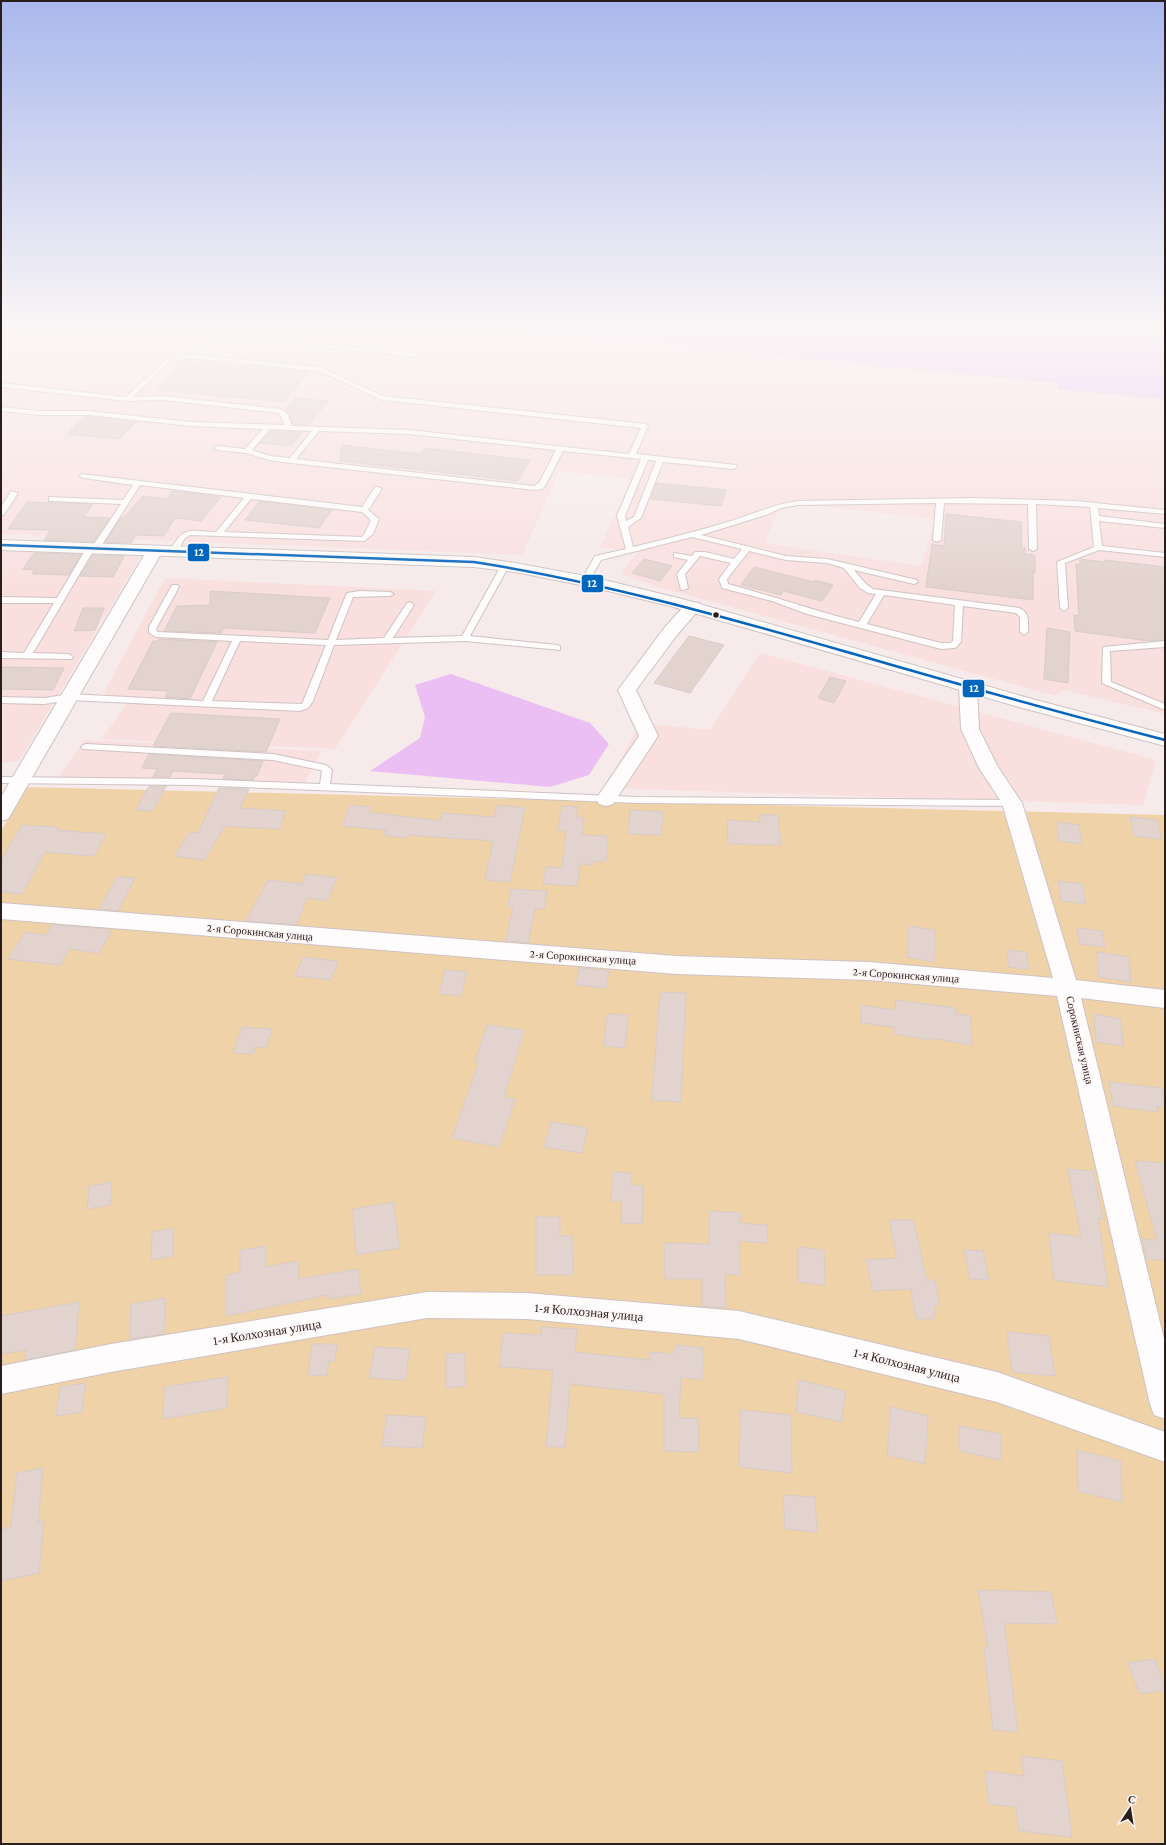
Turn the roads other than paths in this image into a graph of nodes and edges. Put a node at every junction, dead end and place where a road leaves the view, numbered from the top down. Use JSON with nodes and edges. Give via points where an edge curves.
{"nodes":[{"id":1,"x":118,"y":416,"type":"edge"},
{"id":2,"x":285,"y":416,"type":"edge"},
{"id":3,"x":552,"y":416,"type":"edge"},
{"id":4,"x":268,"y":427,"type":"junction"},
{"id":5,"x":289,"y":428,"type":"junction"},
{"id":6,"x":317,"y":429,"type":"junction"},
{"id":7,"x":218,"y":448,"type":"dead end"},
{"id":8,"x":561,"y":448,"type":"junction"},
{"id":9,"x":247,"y":451,"type":"junction"},
{"id":10,"x":632,"y":456,"type":"junction"},
{"id":11,"x":645,"y":458,"type":"junction"},
{"id":12,"x":660,"y":459,"type":"junction"},
{"id":13,"x":291,"y":461,"type":"junction"},
{"id":14,"x":733,"y":467,"type":"dead end"},
{"id":15,"x":84,"y":476,"type":"dead end"},
{"id":16,"x":138,"y":483,"type":"junction"},
{"id":17,"x":378,"y":489,"type":"dead end"},
{"id":18,"x":14,"y":493,"type":"dead end"},
{"id":19,"x":249,"y":496,"type":"junction"},
{"id":20,"x":52,"y":499,"type":"dead end"},
{"id":21,"x":940,"y":501,"type":"junction"},
{"id":22,"x":126,"y":502,"type":"junction"},
{"id":23,"x":1032,"y":502,"type":"junction"},
{"id":24,"x":1094,"y":505,"type":"junction"},
{"id":25,"x":364,"y":510,"type":"junction"},
{"id":26,"x":1165,"y":512,"type":"edge"},
{"id":27,"x":1,"y":513,"type":"edge"},
{"id":28,"x":1096,"y":518,"type":"junction"},
{"id":29,"x":623,"y":526,"type":"junction"},
{"id":30,"x":1165,"y":526,"type":"edge"},
{"id":31,"x":219,"y":533,"type":"junction"},
{"id":32,"x":692,"y":534,"type":"junction"},
{"id":33,"x":937,"y":540,"type":"dead end"},
{"id":34,"x":1,"y":545,"type":"edge"},
{"id":35,"x":747,"y":548,"type":"junction"},
{"id":36,"x":1098,"y":548,"type":"junction"},
{"id":37,"x":92,"y":549,"type":"junction"},
{"id":38,"x":1033,"y":549,"type":"dead end"},
{"id":39,"x":630,"y":550,"type":"junction"},
{"id":40,"x":154,"y":552,"type":"junction"},
{"id":41,"x":173,"y":552,"type":"junction"},
{"id":42,"x":677,"y":555,"type":"dead end"},
{"id":43,"x":1165,"y":556,"type":"edge"},
{"id":44,"x":693,"y":559,"type":"junction"},
{"id":45,"x":737,"y":562,"type":"junction"},
{"id":46,"x":505,"y":566,"type":"junction"},
{"id":47,"x":847,"y":566,"type":"junction"},
{"id":48,"x":585,"y":581,"type":"junction"},
{"id":49,"x":914,"y":582,"type":"dead end"},
{"id":50,"x":175,"y":587,"type":"dead end"},
{"id":51,"x":684,"y":588,"type":"dead end"},
{"id":52,"x":881,"y":593,"type":"junction"},
{"id":53,"x":390,"y":594,"type":"dead end"},
{"id":54,"x":1,"y":600,"type":"edge"},
{"id":55,"x":59,"y":601,"type":"junction"},
{"id":56,"x":959,"y":603,"type":"junction"},
{"id":57,"x":410,"y":605,"type":"dead end"},
{"id":58,"x":693,"y":608,"type":"junction"},
{"id":59,"x":1064,"y":608,"type":"dead end"},
{"id":60,"x":862,"y":625,"type":"junction"},
{"id":61,"x":1024,"y":632,"type":"dead end"},
{"id":62,"x":465,"y":638,"type":"junction"},
{"id":63,"x":237,"y":639,"type":"junction"},
{"id":64,"x":387,"y":641,"type":"junction"},
{"id":65,"x":330,"y":643,"type":"junction"},
{"id":66,"x":1165,"y":644,"type":"edge"},
{"id":67,"x":557,"y":648,"type":"dead end"},
{"id":68,"x":1,"y":655,"type":"edge"},
{"id":69,"x":27,"y":656,"type":"junction"},
{"id":70,"x":69,"y":657,"type":"dead end"},
{"id":71,"x":968,"y":687,"type":"junction"},
{"id":72,"x":70,"y":697,"type":"junction"},
{"id":73,"x":1,"y":700,"type":"edge"},
{"id":74,"x":206,"y":704,"type":"junction"},
{"id":75,"x":1165,"y":707,"type":"edge"},
{"id":76,"x":1165,"y":740,"type":"edge"},
{"id":77,"x":86,"y":747,"type":"dead end"},
{"id":78,"x":1,"y":780,"type":"edge"},
{"id":79,"x":22,"y":780,"type":"junction"},
{"id":80,"x":325,"y":787,"type":"junction"},
{"id":81,"x":606,"y":799,"type":"junction"},
{"id":82,"x":1012,"y":804,"type":"junction"},
{"id":83,"x":1,"y":814,"type":"edge"},
{"id":84,"x":1,"y":911,"type":"edge"},
{"id":85,"x":1068,"y":988,"type":"junction"},
{"id":86,"x":1165,"y":999,"type":"edge"},
{"id":87,"x":1,"y":1380,"type":"edge"},
{"id":88,"x":1165,"y":1404,"type":"edge"},
{"id":89,"x":1165,"y":1447,"type":"edge"}],
"edges":[{"from":1,"to":4,"type":"lane","via":[[191,424]]},
{"from":2,"to":5,"type":"lane"},
{"from":3,"to":10,"type":"lane","via":[[645,426]]},
{"from":4,"to":5,"type":"lane"},
{"from":4,"to":9,"type":"lane"},
{"from":5,"to":6,"type":"lane"},
{"from":6,"to":8,"type":"lane","via":[[409,432]]},
{"from":6,"to":13,"type":"lane"},
{"from":7,"to":9,"type":"lane"},
{"from":8,"to":10,"type":"lane"},
{"from":8,"to":13,"type":"lane","via":[[542,484],[534,488]]},
{"from":9,"to":13,"type":"lane","via":[[268,458]]},
{"from":10,"to":11,"type":"lane"},
{"from":11,"to":12,"type":"lane"},
{"from":11,"to":29,"type":"lane","via":[[621,516]]},
{"from":12,"to":14,"type":"lane"},
{"from":12,"to":29,"type":"lane","via":[[637,518]]},
{"from":15,"to":16,"type":"lane"},
{"from":16,"to":19,"type":"lane"},
{"from":16,"to":22,"type":"lane"},
{"from":17,"to":25,"type":"lane"},
{"from":18,"to":27,"type":"lane"},
{"from":19,"to":25,"type":"lane"},
{"from":19,"to":31,"type":"lane"},
{"from":20,"to":22,"type":"lane"},
{"from":21,"to":23,"type":"lane"},
{"from":21,"to":32,"type":"lane","via":[[798,503],[779,506]]},
{"from":21,"to":33,"type":"lane"},
{"from":22,"to":37,"type":"lane"},
{"from":23,"to":24,"type":"lane"},
{"from":23,"to":38,"type":"lane"},
{"from":24,"to":26,"type":"lane"},
{"from":24,"to":28,"type":"lane"},
{"from":25,"to":31,"type":"lane","via":[[375,519],[364,539]]},
{"from":28,"to":30,"type":"lane"},
{"from":28,"to":36,"type":"lane"},
{"from":29,"to":39,"type":"lane"},
{"from":31,"to":41,"type":"lane","via":[[188,533],[182,537]]},
{"from":32,"to":35,"type":"lane"},
{"from":32,"to":39,"type":"lane"},
{"from":34,"to":37,"type":"street"},
{"from":35,"to":45,"type":"lane"},
{"from":35,"to":47,"type":"lane","via":[[786,558],[827,561]]},
{"from":36,"to":43,"type":"lane"},
{"from":36,"to":59,"type":"lane","via":[[1061,562]]},
{"from":37,"to":40,"type":"street"},
{"from":37,"to":55,"type":"lane"},
{"from":39,"to":48,"type":"lane","via":[[598,558]]},
{"from":40,"to":41,"type":"street"},
{"from":40,"to":72,"type":"street"},
{"from":41,"to":46,"type":"street","via":[[474,562]]},
{"from":42,"to":44,"type":"lane"},
{"from":44,"to":45,"type":"lane","via":[[701,553]]},
{"from":44,"to":51,"type":"lane","via":[[681,574]]},
{"from":45,"to":60,"type":"lane","via":[[723,579],[725,586]]},
{"from":46,"to":48,"type":"street"},
{"from":46,"to":62,"type":"lane"},
{"from":47,"to":49,"type":"lane"},
{"from":47,"to":52,"type":"lane","via":[[866,589]]},
{"from":48,"to":58,"type":"street"},
{"from":50,"to":63,"type":"lane","via":[[152,631],[156,634]]},
{"from":52,"to":56,"type":"lane"},
{"from":52,"to":60,"type":"lane"},
{"from":53,"to":65,"type":"lane","via":[[350,595]]},
{"from":54,"to":55,"type":"lane"},
{"from":55,"to":69,"type":"lane"},
{"from":56,"to":60,"type":"lane","via":[[957,642],[952,646],[941,646]]},
{"from":56,"to":61,"type":"lane","via":[[1019,611],[1024,617]]},
{"from":57,"to":64,"type":"lane"},
{"from":58,"to":71,"type":"street"},
{"from":58,"to":81,"type":"street","via":[[671,631],[627,690],[648,736]]},
{"from":62,"to":64,"type":"lane"},
{"from":62,"to":67,"type":"lane"},
{"from":63,"to":65,"type":"lane"},
{"from":63,"to":74,"type":"lane"},
{"from":64,"to":65,"type":"lane"},
{"from":65,"to":74,"type":"lane","via":[[305,706],[292,709]]},
{"from":66,"to":75,"type":"lane","via":[[1106,649],[1107,683]]},
{"from":68,"to":69,"type":"lane"},
{"from":69,"to":70,"type":"lane"},
{"from":71,"to":76,"type":"street"},
{"from":71,"to":82,"type":"street","name":"Сорокинская улица","via":[[970,729]]},
{"from":72,"to":73,"type":"lane","via":[[44,701]]},
{"from":72,"to":74,"type":"lane"},
{"from":72,"to":79,"type":"street"},
{"from":77,"to":80,"type":"lane","via":[[273,757],[323,767],[327,770]]},
{"from":78,"to":79,"type":"lane"},
{"from":79,"to":80,"type":"lane"},
{"from":79,"to":83,"type":"street"},
{"from":80,"to":81,"type":"lane"},
{"from":81,"to":82,"type":"lane"},
{"from":82,"to":85,"type":"street","name":"Сорокинская улица"},
{"from":84,"to":85,"type":"street","name":"2-я Сорокинская улица","via":[[676,965],[869,971]]},
{"from":85,"to":86,"type":"street","name":"2-я Сорокинская улица"},
{"from":85,"to":88,"type":"street","name":"Сорокинская улица"},
{"from":87,"to":89,"type":"street","name":"1-я Колхозная улица","via":[[111,1358],[427,1305],[527,1306],[739,1325],[997,1387]]}]}
